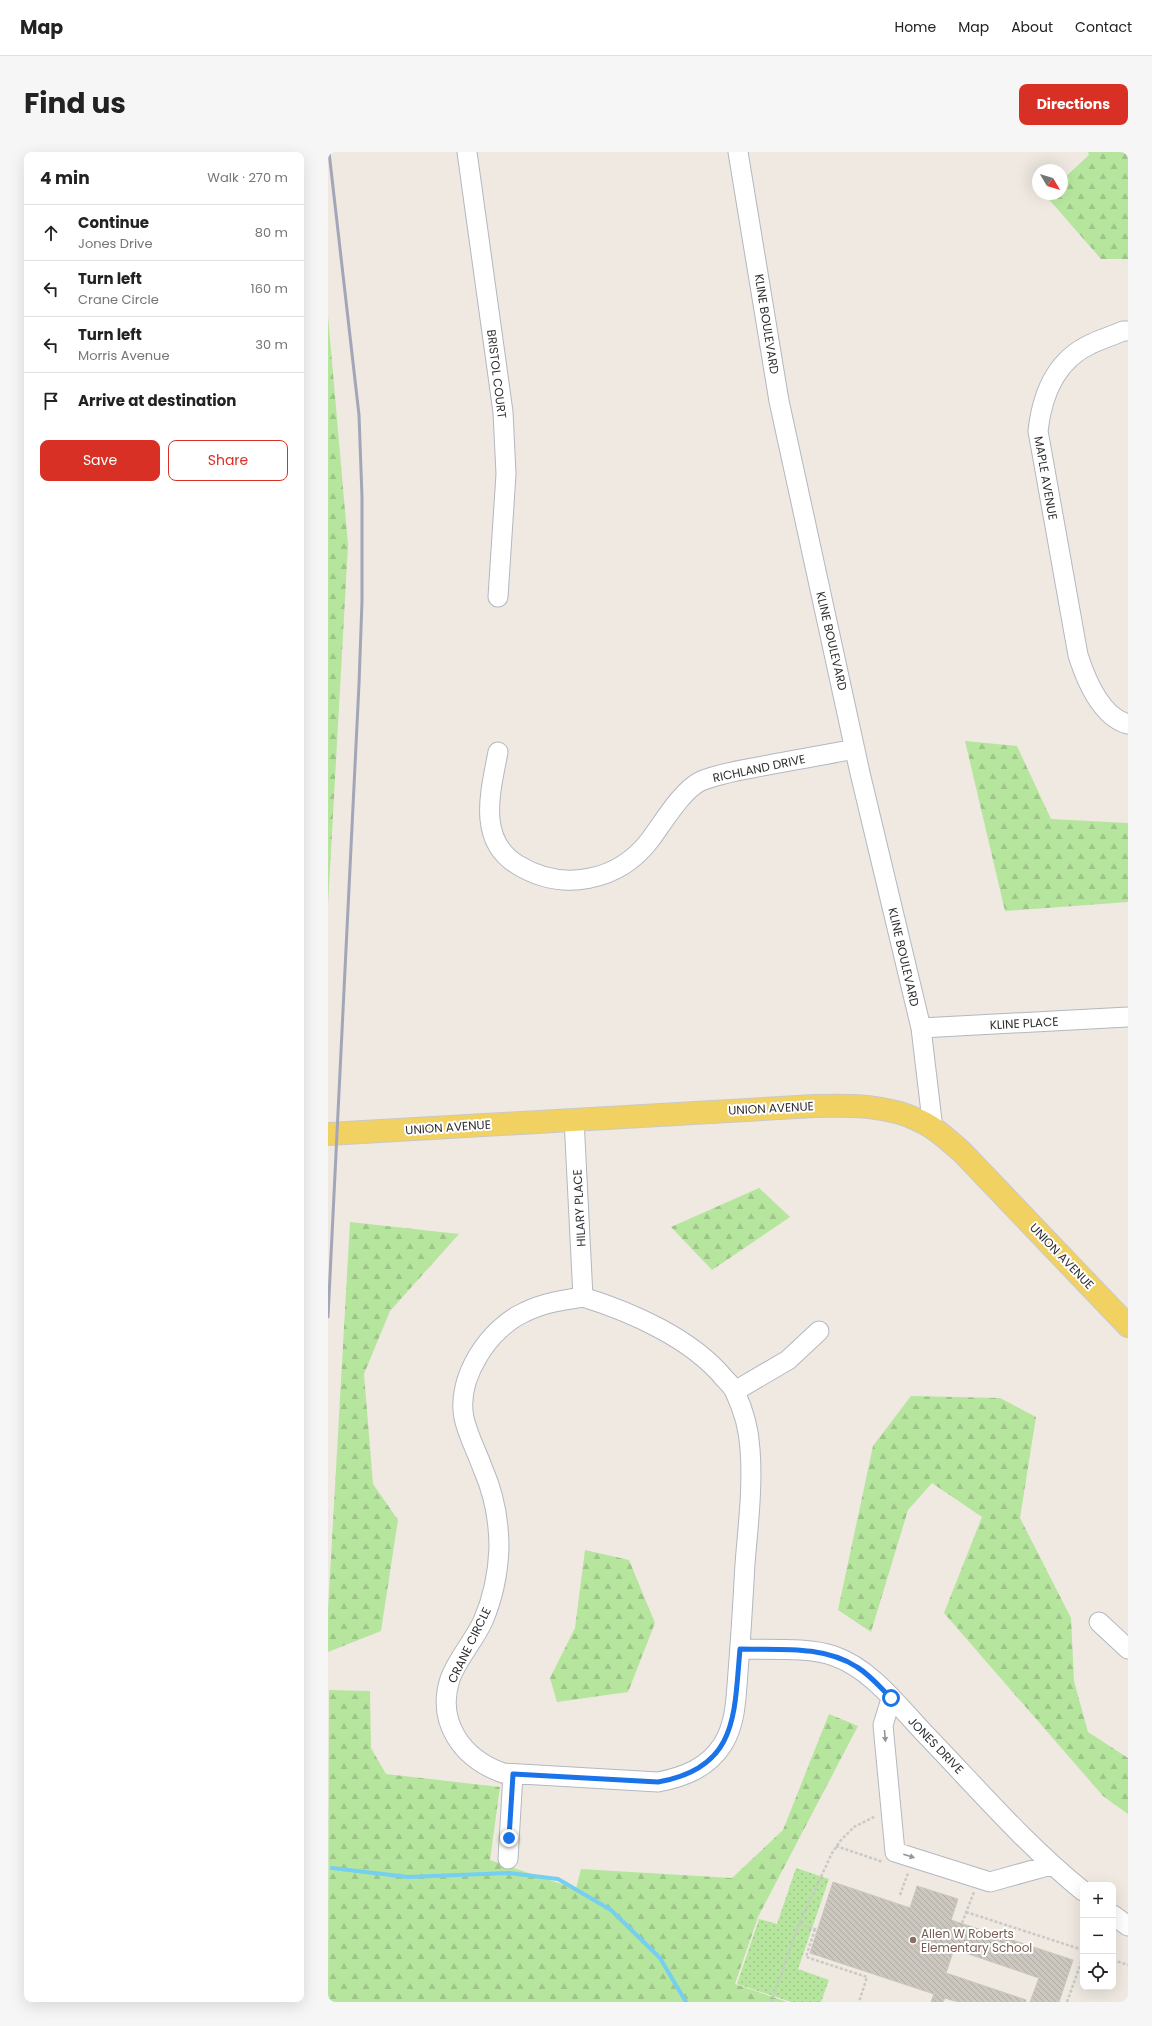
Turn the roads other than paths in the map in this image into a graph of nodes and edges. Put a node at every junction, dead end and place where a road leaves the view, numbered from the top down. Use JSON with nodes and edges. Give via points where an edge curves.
{"nodes":[{"id":1,"x":467,"y":152,"type":"edge"},
{"id":2,"x":738,"y":152,"type":"edge"},
{"id":3,"x":1128,"y":331,"type":"edge"},
{"id":4,"x":498,"y":597,"type":"dead end"},
{"id":5,"x":1128,"y":724,"type":"edge"},
{"id":6,"x":855,"y":749,"type":"junction"},
{"id":7,"x":498,"y":752,"type":"dead end"},
{"id":8,"x":1128,"y":1017,"type":"edge"},
{"id":9,"x":921,"y":1028,"type":"junction"},
{"id":10,"x":574,"y":1119,"type":"junction"},
{"id":11,"x":934,"y":1129,"type":"junction"},
{"id":12,"x":328,"y":1134,"type":"edge"},
{"id":13,"x":583,"y":1297,"type":"junction"},
{"id":14,"x":1128,"y":1326,"type":"edge"},
{"id":15,"x":818,"y":1331,"type":"dead end"},
{"id":16,"x":735,"y":1391,"type":"junction"},
{"id":17,"x":1099,"y":1622,"type":"dead end"},
{"id":18,"x":740,"y":1649,"type":"junction"},
{"id":19,"x":1128,"y":1649,"type":"edge"},
{"id":20,"x":891,"y":1698,"type":"junction"},
{"id":21,"x":513,"y":1774,"type":"junction"},
{"id":22,"x":508,"y":1859,"type":"dead end"},
{"id":23,"x":1051,"y":1865,"type":"junction"},
{"id":24,"x":1080,"y":1889,"type":"edge"},
{"id":25,"x":1116,"y":1916,"type":"edge"},
{"id":26,"x":1128,"y":1926,"type":"edge"}],
"edges":[{"from":1,"to":4,"type":"street","name":"BRISTOL COURT","via":[[503,412],[506,474]]},
{"from":2,"to":6,"type":"street","name":"KLINE BOULEVARD","via":[[779,401]]},
{"from":3,"to":5,"type":"street","name":"MAPLE AVENUE","via":[[1092,343],[1062,365],[1052,379],[1040,412],[1038,431],[1083,672],[1096,696],[1121,722]]},
{"from":6,"to":7,"type":"street","name":"RICHLAND DRIVE","via":[[724,774],[699,782],[679,800],[634,857],[609,874],[569,881],[549,879],[529,872],[504,854],[496,841],[490,827],[488,807]]},
{"from":6,"to":9,"type":"street","name":"KLINE BOULEVARD"},
{"from":8,"to":9,"type":"street","name":"KLINE PLACE"},
{"from":9,"to":11,"type":"street","name":"KLINE BOULEVARD"},
{"from":10,"to":11,"type":"main road","name":"UNION AVENUE","via":[[844,1105],[903,1114]]},
{"from":10,"to":12,"type":"main road","name":"UNION AVENUE"},
{"from":10,"to":13,"type":"street","name":"HILARY PLACE"},
{"from":11,"to":14,"type":"main road","name":"UNION AVENUE","via":[[975,1165]]},
{"from":13,"to":16,"type":"street","name":"CRANE CIRCLE","via":[[607,1304],[652,1325],[695,1350]]},
{"from":13,"to":21,"type":"street","name":"CRANE CIRCLE","via":[[558,1300],[524,1312],[498,1330],[481,1350],[470,1373],[464,1398],[464,1417],[491,1490],[499,1534],[498,1554],[496,1581],[490,1602],[473,1640],[450,1679],[447,1709],[456,1738],[465,1750],[489,1768]]},
{"from":15,"to":16,"type":"street","via":[[788,1360]]},
{"from":16,"to":18,"type":"street","name":"CRANE CIRCLE","via":[[748,1431],[751,1469]]},
{"from":17,"to":19,"type":"street"},
{"from":18,"to":20,"type":"street","name":"JONES DRIVE","via":[[815,1652],[834,1656],[857,1668]]},
{"from":18,"to":21,"type":"street","name":"CRANE CIRCLE","via":[[731,1728],[719,1750],[694,1772],[658,1782]]},
{"from":20,"to":23,"type":"street","name":"JONES DRIVE"},
{"from":20,"to":23,"type":"street","one_way":true,"via":[[884,1725],[895,1852],[990,1882]]},
{"from":21,"to":22,"type":"street"},
{"from":23,"to":24,"type":"street","name":"JONES DRIVE"},
{"from":25,"to":26,"type":"street"}]}
